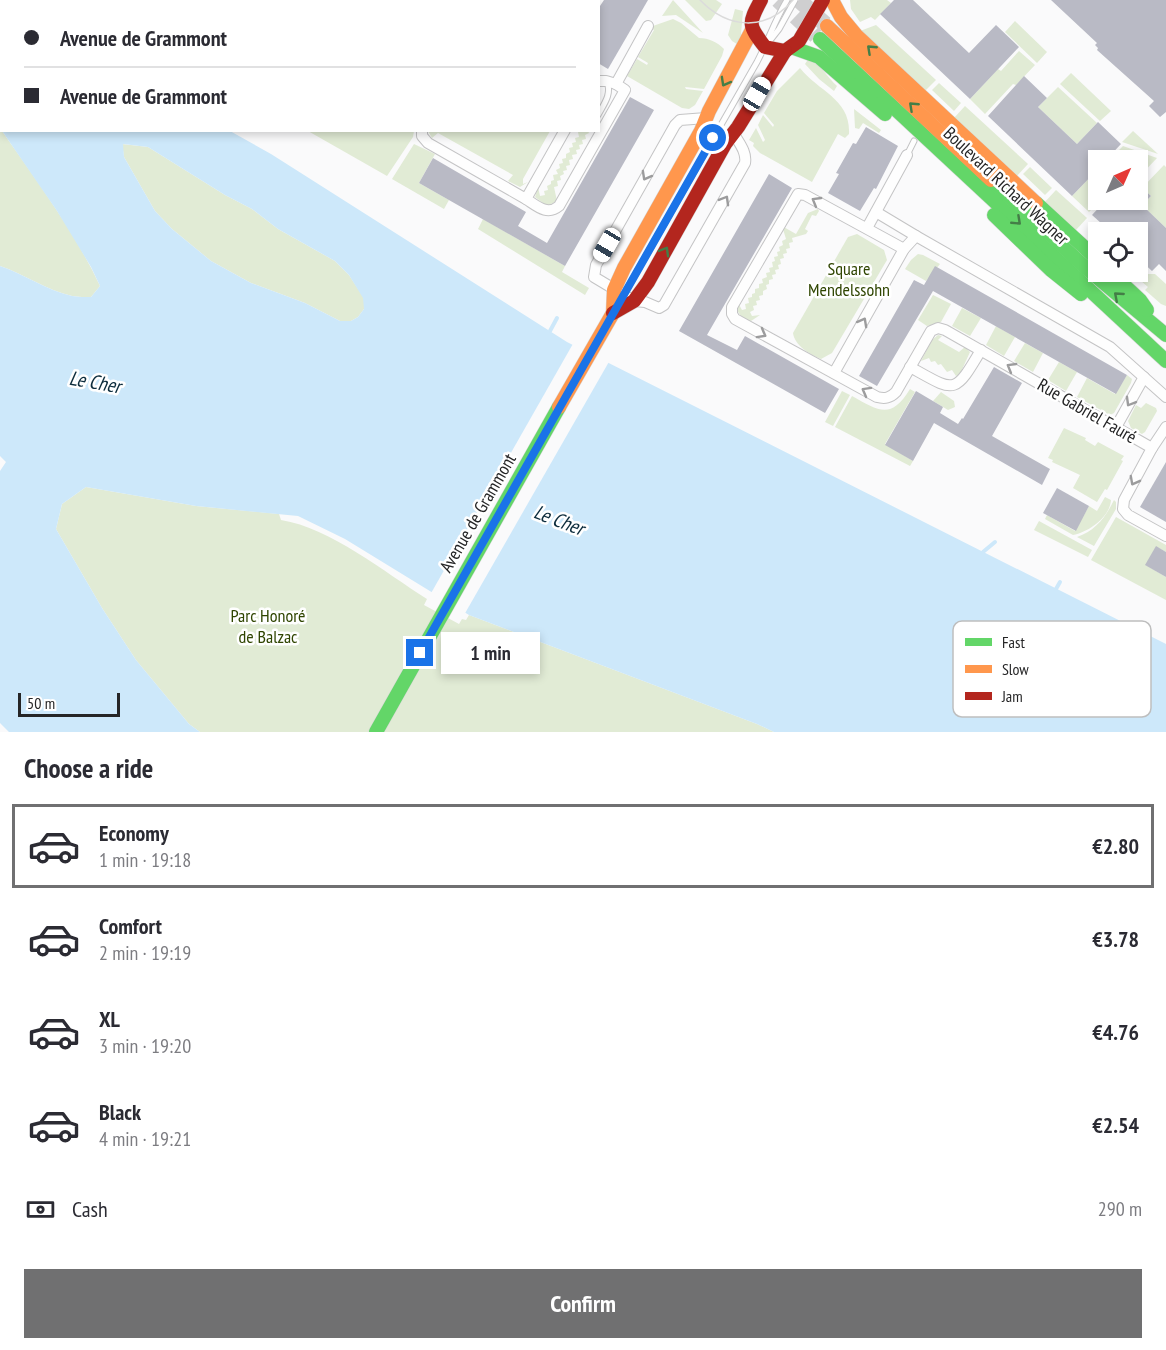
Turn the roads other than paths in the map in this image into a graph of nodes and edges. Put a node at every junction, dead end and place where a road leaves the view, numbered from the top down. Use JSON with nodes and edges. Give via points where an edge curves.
{"nodes":[{"id":1,"x":787,"y":0,"type":"edge"},
{"id":2,"x":795,"y":0,"type":"edge"},
{"id":3,"x":823,"y":0,"type":"edge"},
{"id":4,"x":832,"y":0,"type":"edge"},
{"id":5,"x":755,"y":4,"type":"edge"},
{"id":6,"x":648,"y":26,"type":"dead end"},
{"id":7,"x":827,"y":26,"type":"tunnel mouth"},
{"id":8,"x":752,"y":30,"type":"junction"},
{"id":9,"x":820,"y":39,"type":"tunnel mouth"},
{"id":10,"x":765,"y":46,"type":"junction"},
{"id":11,"x":788,"y":49,"type":"junction"},
{"id":12,"x":607,"y":82,"type":"edge"},
{"id":13,"x":600,"y":111,"type":"edge"},
{"id":14,"x":706,"y":118,"type":"junction"},
{"id":15,"x":422,"y":132,"type":"edge"},
{"id":16,"x":564,"y":132,"type":"edge"},
{"id":17,"x":734,"y":134,"type":"junction"},
{"id":18,"x":914,"y":141,"type":"junction"},
{"id":19,"x":907,"y":155,"type":"joint"},
{"id":20,"x":526,"y":200,"type":"junction"},
{"id":21,"x":876,"y":212,"type":"junction"},
{"id":22,"x":867,"y":228,"type":"junction"},
{"id":23,"x":916,"y":236,"type":"junction"},
{"id":24,"x":904,"y":249,"type":"junction"},
{"id":25,"x":1088,"y":251,"type":"edge"},
{"id":26,"x":1121,"y":282,"type":"edge"},
{"id":27,"x":624,"y":295,"type":"junction"},
{"id":28,"x":613,"y":313,"type":"junction"},
{"id":29,"x":1135,"y":333,"type":"junction"},
{"id":30,"x":1165,"y":333,"type":"edge"},
{"id":31,"x":981,"y":350,"type":"junction"},
{"id":32,"x":1163,"y":358,"type":"edge"},
{"id":33,"x":910,"y":366,"type":"junction"},
{"id":34,"x":834,"y":374,"type":"junction"},
{"id":35,"x":1144,"y":377,"type":"junction"},
{"id":36,"x":1166,"y":397,"type":"edge"},
{"id":37,"x":1116,"y":427,"type":"junction"},
{"id":38,"x":1166,"y":427,"type":"edge"},
{"id":39,"x":1152,"y":448,"type":"junction"},
{"id":40,"x":1166,"y":536,"type":"edge"},
{"id":41,"x":376,"y":732,"type":"edge"}],
"edges":[{"from":1,"to":10,"type":"lane","name":"Avenue de Grammont"},
{"from":2,"to":10,"type":"lane","name":"Avenue de Grammont"},
{"from":3,"to":11,"type":"main road","via":[[801,37]]},
{"from":25,"to":4,"type":"main road","one_way":true,"via":[[856,35]]},
{"from":5,"to":8,"type":"main road","name":"Avenue de Grammont"},
{"from":6,"to":12,"type":"street"},
{"from":30,"to":7,"type":"main road","name":"Boulevard Richard Wagner","one_way":true,"via":[[1087,269]]},
{"from":8,"to":10,"type":"main road"},
{"from":8,"to":14,"type":"main road","name":"Avenue de Grammont","one_way":true},
{"from":9,"to":29,"type":"main road","name":"Boulevard Richard Wagner","one_way":true},
{"from":10,"to":11,"type":"main road"},
{"from":10,"to":27,"type":"lane","name":"Avenue de Grammont"},
{"from":11,"to":17,"type":"main road"},
{"from":11,"to":18,"type":"main road","via":[[819,57]]},
{"from":12,"to":13,"type":"lane","via":[[610,89]]},
{"from":12,"to":20,"type":"street","via":[[625,90],[559,206],[552,211],[544,210]]},
{"from":14,"to":27,"type":"main road","name":"Avenue de Grammont","via":[[624,268]]},
{"from":14,"to":27,"type":"street","one_way":true,"via":[[680,120],[675,125],[596,265],[594,277]]},
{"from":15,"to":20,"type":"street","via":[[428,143]]},
{"from":16,"to":20,"type":"street"},
{"from":27,"to":17,"type":"main road","one_way":true,"via":[[648,282]]},
{"from":27,"to":17,"type":"street","one_way":true,"via":[[659,308],[664,305],[746,163]]},
{"from":18,"to":19,"type":"lane"},
{"from":18,"to":29,"type":"main road","via":[[1051,270]]},
{"from":19,"to":21,"type":"street"},
{"from":21,"to":22,"type":"street"},
{"from":21,"to":23,"type":"street"},
{"from":22,"to":24,"type":"street"},
{"from":22,"to":34,"type":"street","one_way":true,"via":[[798,194],[732,307],[735,319]]},
{"from":23,"to":24,"type":"street"},
{"from":23,"to":35,"type":"street","via":[[1102,342]]},
{"from":34,"to":24,"type":"street","one_way":true},
{"from":26,"to":30,"type":"main road"},
{"from":27,"to":28,"type":"main road"},
{"from":27,"to":28,"type":"main road","name":"Avenue de Grammont"},
{"from":28,"to":41,"type":"main road","name":"Avenue de Grammont"},
{"from":29,"to":32,"type":"main road","name":"Boulevard Richard Wagner"},
{"from":30,"to":32,"type":"street","via":[[1159,341]]},
{"from":31,"to":33,"type":"street","via":[[962,381],[951,386]]},
{"from":31,"to":33,"type":"street","name":"Rue Gabriel Fauré","via":[[945,330],[934,329]]},
{"from":37,"to":31,"type":"street","name":"Rue Gabriel Fauré","one_way":true},
{"from":33,"to":34,"type":"street","name":"Rue Gabriel Fauré","one_way":true,"via":[[896,392],[888,398],[877,397]]},
{"from":35,"to":36,"type":"street"},
{"from":35,"to":37,"type":"street","one_way":true},
{"from":37,"to":39,"type":"street","name":"Rue Gabriel Fauré"},
{"from":38,"to":39,"type":"street"},
{"from":39,"to":40,"type":"street","name":"Rue Gabriel Fauré","one_way":true,"via":[[1123,509]]}]}
